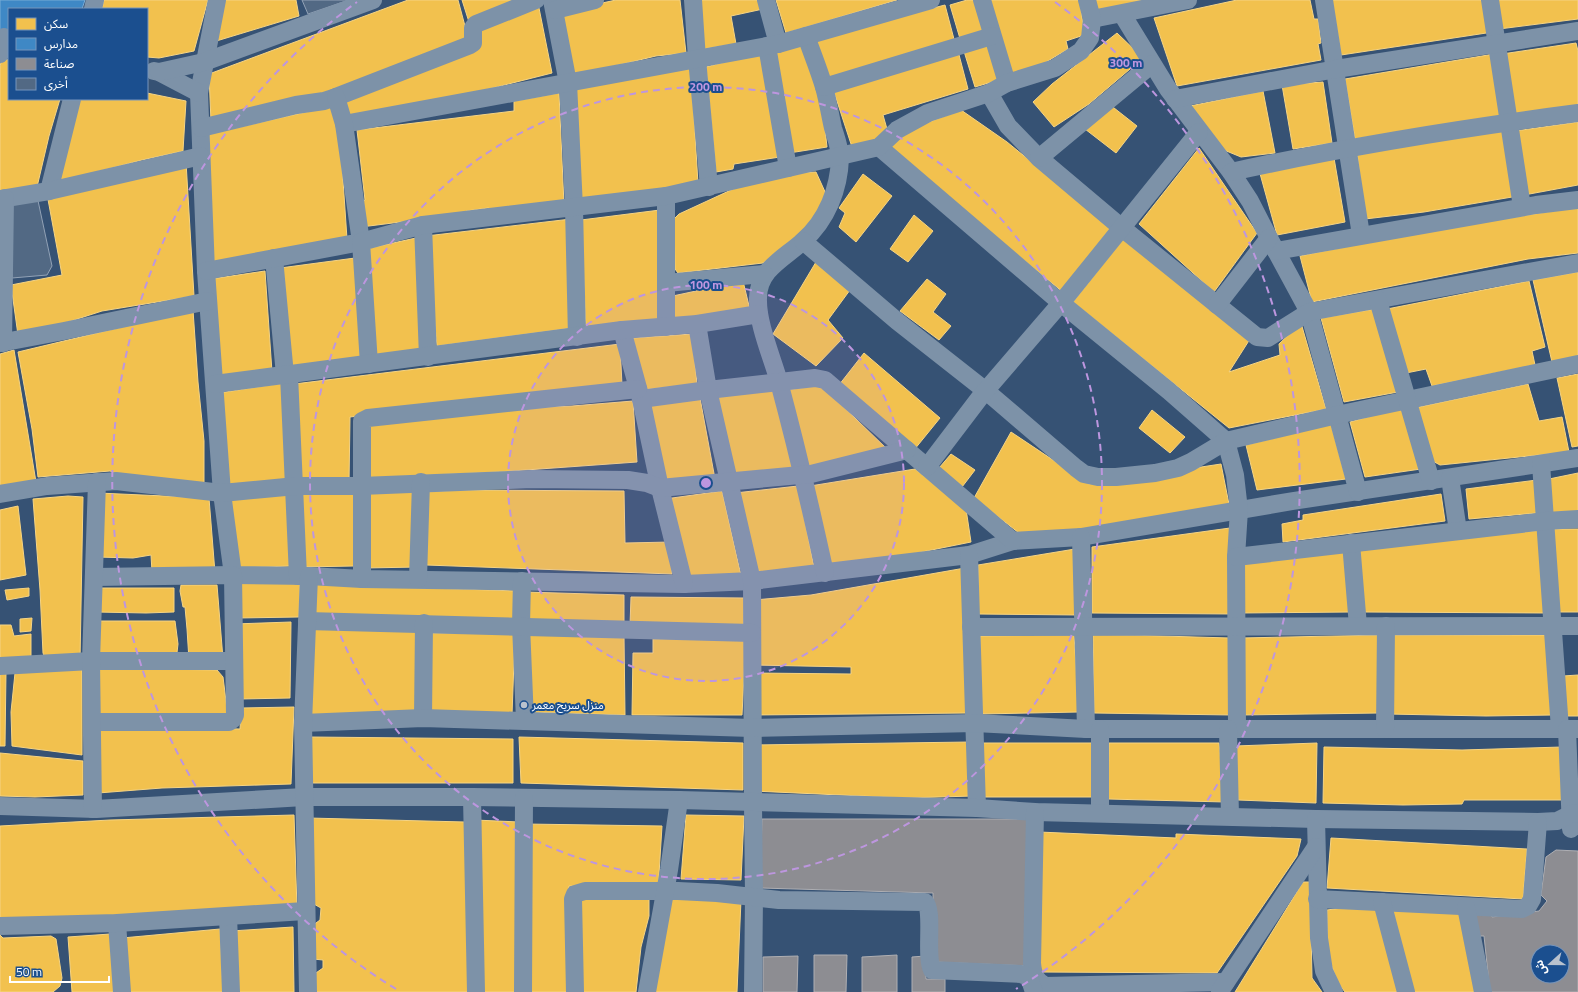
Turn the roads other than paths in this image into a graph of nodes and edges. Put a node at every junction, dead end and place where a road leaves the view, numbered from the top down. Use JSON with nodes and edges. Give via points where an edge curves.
{"nodes":[{"id":1,"x":218,"y":0,"type":"edge"},
{"id":2,"x":373,"y":0,"type":"edge"},
{"id":3,"x":536,"y":0,"type":"edge"},
{"id":4,"x":595,"y":0,"type":"edge"},
{"id":5,"x":693,"y":0,"type":"edge"},
{"id":6,"x":766,"y":0,"type":"edge"},
{"id":7,"x":931,"y":0,"type":"edge"},
{"id":8,"x":982,"y":0,"type":"edge"},
{"id":9,"x":1087,"y":0,"type":"edge"},
{"id":10,"x":1188,"y":0,"type":"edge"},
{"id":11,"x":1324,"y":0,"type":"edge"},
{"id":12,"x":1490,"y":0,"type":"edge"},
{"id":13,"x":553,"y":5,"type":"edge"},
{"id":14,"x":1122,"y":14,"type":"junction"},
{"id":15,"x":1092,"y":19,"type":"junction"},
{"id":16,"x":1578,"y":31,"type":"edge"},
{"id":17,"x":806,"y":36,"type":"junction"},
{"id":18,"x":992,"y":36,"type":"junction"},
{"id":19,"x":1498,"y":43,"type":"junction"},
{"id":20,"x":772,"y":45,"type":"junction"},
{"id":21,"x":697,"y":59,"type":"junction"},
{"id":22,"x":204,"y":62,"type":"junction"},
{"id":23,"x":1152,"y":64,"type":"junction"},
{"id":24,"x":1336,"y":69,"type":"junction"},
{"id":25,"x":153,"y":71,"type":"edge"},
{"id":26,"x":568,"y":83,"type":"junction"},
{"id":27,"x":1006,"y":83,"type":"junction"},
{"id":28,"x":824,"y":87,"type":"junction"},
{"id":29,"x":199,"y":93,"type":"junction"},
{"id":30,"x":989,"y":93,"type":"junction"},
{"id":31,"x":336,"y":97,"type":"junction"},
{"id":32,"x":1175,"y":99,"type":"junction"},
{"id":33,"x":72,"y":100,"type":"edge"},
{"id":34,"x":1578,"y":113,"type":"edge"},
{"id":35,"x":1509,"y":122,"type":"junction"},
{"id":36,"x":344,"y":124,"type":"junction"},
{"id":37,"x":201,"y":128,"type":"junction"},
{"id":38,"x":1199,"y":132,"type":"junction"},
{"id":39,"x":878,"y":147,"type":"junction"},
{"id":40,"x":1347,"y":150,"type":"junction"},
{"id":41,"x":201,"y":156,"type":"junction"},
{"id":42,"x":840,"y":156,"type":"junction"},
{"id":43,"x":1039,"y":158,"type":"junction"},
{"id":44,"x":788,"y":168,"type":"junction"},
{"id":45,"x":1231,"y":172,"type":"junction"},
{"id":46,"x":709,"y":187,"type":"junction"},
{"id":47,"x":49,"y":191,"type":"junction"},
{"id":48,"x":666,"y":196,"type":"junction"},
{"id":49,"x":3,"y":199,"type":"edge"},
{"id":50,"x":1578,"y":200,"type":"edge"},
{"id":51,"x":1522,"y":207,"type":"junction"},
{"id":52,"x":574,"y":208,"type":"junction"},
{"id":53,"x":423,"y":225,"type":"junction"},
{"id":54,"x":1122,"y":228,"type":"junction"},
{"id":55,"x":1361,"y":235,"type":"junction"},
{"id":56,"x":803,"y":241,"type":"junction"},
{"id":57,"x":361,"y":242,"type":"junction"},
{"id":58,"x":1272,"y":245,"type":"junction"},
{"id":59,"x":274,"y":258,"type":"junction"},
{"id":60,"x":1578,"y":263,"type":"edge"},
{"id":61,"x":206,"y":271,"type":"junction"},
{"id":62,"x":764,"y":274,"type":"junction"},
{"id":63,"x":666,"y":283,"type":"junction"},
{"id":64,"x":1378,"y":300,"type":"junction"},
{"id":65,"x":208,"y":301,"type":"junction"},
{"id":66,"x":1061,"y":303,"type":"junction"},
{"id":67,"x":1217,"y":305,"type":"junction"},
{"id":68,"x":1309,"y":312,"type":"junction"},
{"id":69,"x":759,"y":314,"type":"junction"},
{"id":70,"x":697,"y":324,"type":"junction"},
{"id":71,"x":666,"y":327,"type":"junction"},
{"id":72,"x":622,"y":330,"type":"junction"},
{"id":73,"x":577,"y":337,"type":"junction"},
{"id":74,"x":2,"y":343,"type":"edge"},
{"id":75,"x":428,"y":357,"type":"junction"},
{"id":76,"x":369,"y":364,"type":"junction"},
{"id":77,"x":1578,"y":364,"type":"edge"},
{"id":78,"x":287,"y":375,"type":"junction"},
{"id":79,"x":779,"y":381,"type":"junction"},
{"id":80,"x":215,"y":384,"type":"junction"},
{"id":81,"x":708,"y":390,"type":"junction"},
{"id":82,"x":986,"y":391,"type":"junction"},
{"id":83,"x":639,"y":394,"type":"junction"},
{"id":84,"x":1406,"y":400,"type":"junction"},
{"id":85,"x":1337,"y":415,"type":"junction"},
{"id":86,"x":1226,"y":441,"type":"junction"},
{"id":87,"x":907,"y":450,"type":"junction"},
{"id":88,"x":1578,"y":458,"type":"edge"},
{"id":89,"x":1541,"y":464,"type":"junction"},
{"id":90,"x":927,"y":467,"type":"junction"},
{"id":91,"x":803,"y":475,"type":"junction"},
{"id":92,"x":1450,"y":478,"type":"junction"},
{"id":93,"x":1431,"y":481,"type":"junction"},
{"id":94,"x":97,"y":482,"type":"junction"},
{"id":95,"x":421,"y":482,"type":"junction"},
{"id":96,"x":729,"y":482,"type":"junction"},
{"id":97,"x":295,"y":486,"type":"junction"},
{"id":98,"x":361,"y":486,"type":"junction"},
{"id":99,"x":660,"y":488,"type":"junction"},
{"id":100,"x":1358,"y":492,"type":"junction"},
{"id":101,"x":222,"y":493,"type":"junction"},
{"id":102,"x":0,"y":494,"type":"edge"},
{"id":103,"x":1239,"y":510,"type":"junction"},
{"id":104,"x":1578,"y":519,"type":"edge"},
{"id":105,"x":1546,"y":521,"type":"junction"},
{"id":106,"x":1458,"y":531,"type":"junction"},
{"id":107,"x":1081,"y":537,"type":"junction"},
{"id":108,"x":1013,"y":541,"type":"junction"},
{"id":109,"x":1351,"y":543,"type":"junction"},
{"id":110,"x":969,"y":555,"type":"junction"},
{"id":111,"x":1236,"y":557,"type":"junction"},
{"id":112,"x":825,"y":573,"type":"junction"},
{"id":113,"x":233,"y":575,"type":"junction"},
{"id":114,"x":304,"y":576,"type":"junction"},
{"id":115,"x":94,"y":577,"type":"junction"},
{"id":116,"x":362,"y":579,"type":"junction"},
{"id":117,"x":418,"y":579,"type":"junction"},
{"id":118,"x":752,"y":580,"type":"junction"},
{"id":119,"x":522,"y":581,"type":"junction"},
{"id":120,"x":684,"y":584,"type":"junction"},
{"id":121,"x":307,"y":621,"type":"junction"},
{"id":122,"x":424,"y":623,"type":"junction"},
{"id":123,"x":521,"y":626,"type":"junction"},
{"id":124,"x":1084,"y":626,"type":"junction"},
{"id":125,"x":1237,"y":626,"type":"junction"},
{"id":126,"x":1358,"y":626,"type":"junction"},
{"id":127,"x":1386,"y":626,"type":"junction"},
{"id":128,"x":1553,"y":626,"type":"junction"},
{"id":129,"x":1578,"y":626,"type":"edge"},
{"id":130,"x":971,"y":627,"type":"junction"},
{"id":131,"x":752,"y":632,"type":"junction"},
{"id":132,"x":91,"y":661,"type":"junction"},
{"id":133,"x":234,"y":661,"type":"junction"},
{"id":134,"x":0,"y":666,"type":"edge"},
{"id":135,"x":423,"y":718,"type":"junction"},
{"id":136,"x":525,"y":721,"type":"junction"},
{"id":137,"x":92,"y":722,"type":"junction"},
{"id":138,"x":303,"y":723,"type":"junction"},
{"id":139,"x":974,"y":723,"type":"junction"},
{"id":140,"x":752,"y":728,"type":"junction"},
{"id":141,"x":1093,"y":729,"type":"junction"},
{"id":142,"x":1232,"y":729,"type":"junction"},
{"id":143,"x":1385,"y":729,"type":"junction"},
{"id":144,"x":1568,"y":729,"type":"edge"},
{"id":145,"x":304,"y":797,"type":"junction"},
{"id":146,"x":472,"y":797,"type":"junction"},
{"id":147,"x":524,"y":798,"type":"junction"},
{"id":148,"x":679,"y":800,"type":"junction"},
{"id":149,"x":752,"y":803,"type":"junction"},
{"id":150,"x":0,"y":806,"type":"edge"},
{"id":151,"x":977,"y":808,"type":"junction"},
{"id":152,"x":93,"y":809,"type":"junction"},
{"id":153,"x":1035,"y":812,"type":"junction"},
{"id":154,"x":1100,"y":813,"type":"junction"},
{"id":155,"x":1230,"y":816,"type":"junction"},
{"id":156,"x":1316,"y":818,"type":"junction"},
{"id":157,"x":1571,"y":821,"type":"edge"},
{"id":158,"x":1538,"y":822,"type":"junction"},
{"id":159,"x":1316,"y":847,"type":"junction"},
{"id":160,"x":666,"y":891,"type":"junction"},
{"id":161,"x":754,"y":897,"type":"junction"},
{"id":162,"x":1317,"y":899,"type":"junction"},
{"id":163,"x":1382,"y":902,"type":"junction"},
{"id":164,"x":1466,"y":907,"type":"junction"},
{"id":165,"x":306,"y":911,"type":"junction"},
{"id":166,"x":228,"y":916,"type":"junction"},
{"id":167,"x":117,"y":923,"type":"junction"},
{"id":168,"x":0,"y":926,"type":"edge"},
{"id":169,"x":1223,"y":987,"type":"edge"},
{"id":170,"x":122,"y":992,"type":"edge"},
{"id":171,"x":231,"y":992,"type":"edge"},
{"id":172,"x":308,"y":992,"type":"edge"},
{"id":173,"x":476,"y":992,"type":"edge"},
{"id":174,"x":523,"y":992,"type":"edge"},
{"id":175,"x":575,"y":992,"type":"edge"},
{"id":176,"x":647,"y":992,"type":"edge"},
{"id":177,"x":753,"y":992,"type":"edge"},
{"id":178,"x":1034,"y":992,"type":"edge"},
{"id":179,"x":1334,"y":992,"type":"edge"},
{"id":180,"x":1406,"y":992,"type":"edge"},
{"id":181,"x":1482,"y":992,"type":"edge"}],
"edges":[{"from":1,"to":22,"type":"street"},
{"from":2,"to":22,"type":"street"},
{"from":3,"to":31,"type":"street","via":[[476,24],[473,28],[473,42],[470,45]]},
{"from":4,"to":13,"type":"street"},
{"from":5,"to":21,"type":"street"},
{"from":6,"to":20,"type":"street"},
{"from":7,"to":17,"type":"street"},
{"from":8,"to":18,"type":"street"},
{"from":9,"to":15,"type":"street"},
{"from":10,"to":14,"type":"street"},
{"from":11,"to":24,"type":"street"},
{"from":12,"to":19,"type":"street"},
{"from":13,"to":26,"type":"street"},
{"from":14,"to":15,"type":"street"},
{"from":14,"to":23,"type":"street"},
{"from":15,"to":27,"type":"street","via":[[1090,38],[1081,51],[1055,68]]},
{"from":16,"to":19,"type":"street"},
{"from":17,"to":20,"type":"street"},
{"from":17,"to":28,"type":"street"},
{"from":18,"to":27,"type":"street"},
{"from":18,"to":28,"type":"street"},
{"from":19,"to":24,"type":"street"},
{"from":19,"to":35,"type":"street"},
{"from":20,"to":21,"type":"street"},
{"from":20,"to":44,"type":"street"},
{"from":21,"to":26,"type":"street"},
{"from":21,"to":46,"type":"street"},
{"from":22,"to":25,"type":"street"},
{"from":22,"to":29,"type":"street"},
{"from":23,"to":32,"type":"street"},
{"from":23,"to":43,"type":"street"},
{"from":24,"to":32,"type":"street"},
{"from":24,"to":40,"type":"street"},
{"from":25,"to":29,"type":"street"},
{"from":26,"to":36,"type":"street"},
{"from":26,"to":52,"type":"street"},
{"from":27,"to":30,"type":"street"},
{"from":28,"to":42,"type":"street"},
{"from":29,"to":37,"type":"street"},
{"from":30,"to":39,"type":"street","via":[[928,113],[897,130]]},
{"from":30,"to":43,"type":"street","via":[[1008,126]]},
{"from":31,"to":36,"type":"street"},
{"from":31,"to":37,"type":"street"},
{"from":32,"to":38,"type":"street"},
{"from":33,"to":47,"type":"street"},
{"from":34,"to":35,"type":"street"},
{"from":35,"to":40,"type":"street"},
{"from":35,"to":51,"type":"street"},
{"from":36,"to":57,"type":"street"},
{"from":37,"to":41,"type":"street"},
{"from":38,"to":45,"type":"street"},
{"from":38,"to":54,"type":"street"},
{"from":39,"to":42,"type":"street"},
{"from":39,"to":66,"type":"street"},
{"from":40,"to":45,"type":"street"},
{"from":40,"to":55,"type":"street"},
{"from":41,"to":47,"type":"street"},
{"from":41,"to":61,"type":"street"},
{"from":42,"to":44,"type":"street"},
{"from":42,"to":56,"type":"street","via":[[838,181],[829,205],[817,227]]},
{"from":43,"to":54,"type":"street"},
{"from":44,"to":46,"type":"street"},
{"from":45,"to":58,"type":"street","via":[[1250,201]]},
{"from":46,"to":48,"type":"street"},
{"from":47,"to":49,"type":"street"},
{"from":48,"to":52,"type":"street"},
{"from":48,"to":63,"type":"street"},
{"from":49,"to":74,"type":"street"},
{"from":50,"to":51,"type":"street"},
{"from":51,"to":55,"type":"street"},
{"from":52,"to":53,"type":"street"},
{"from":52,"to":73,"type":"street"},
{"from":53,"to":57,"type":"street"},
{"from":53,"to":75,"type":"street"},
{"from":54,"to":66,"type":"street"},
{"from":54,"to":67,"type":"street"},
{"from":55,"to":58,"type":"street"},
{"from":56,"to":62,"type":"street"},
{"from":56,"to":82,"type":"street","via":[[897,321]]},
{"from":57,"to":59,"type":"street"},
{"from":57,"to":76,"type":"street"},
{"from":58,"to":67,"type":"street"},
{"from":58,"to":68,"type":"street"},
{"from":59,"to":61,"type":"street"},
{"from":59,"to":78,"type":"street"},
{"from":60,"to":64,"type":"street"},
{"from":61,"to":65,"type":"street"},
{"from":62,"to":63,"type":"street"},
{"from":62,"to":69,"type":"street","via":[[759,288]]},
{"from":63,"to":71,"type":"street"},
{"from":64,"to":68,"type":"street"},
{"from":64,"to":84,"type":"street"},
{"from":65,"to":74,"type":"street"},
{"from":65,"to":80,"type":"street"},
{"from":66,"to":82,"type":"street"},
{"from":66,"to":86,"type":"street"},
{"from":67,"to":68,"type":"street","via":[[1257,337],[1264,339]]},
{"from":68,"to":85,"type":"street"},
{"from":69,"to":70,"type":"street"},
{"from":69,"to":79,"type":"street"},
{"from":70,"to":71,"type":"street"},
{"from":70,"to":81,"type":"street"},
{"from":71,"to":72,"type":"street"},
{"from":72,"to":73,"type":"street"},
{"from":72,"to":83,"type":"street"},
{"from":73,"to":75,"type":"street"},
{"from":75,"to":76,"type":"street"},
{"from":76,"to":78,"type":"street"},
{"from":77,"to":84,"type":"street"},
{"from":78,"to":80,"type":"street"},
{"from":78,"to":97,"type":"street"},
{"from":79,"to":81,"type":"street"},
{"from":79,"to":87,"type":"street","via":[[814,378],[825,380]]},
{"from":79,"to":91,"type":"street"},
{"from":80,"to":101,"type":"street"},
{"from":81,"to":83,"type":"street"},
{"from":81,"to":96,"type":"street"},
{"from":82,"to":86,"type":"street","via":[[1084,474],[1116,477],[1178,468]]},
{"from":82,"to":90,"type":"street"},
{"from":83,"to":98,"type":"street","via":[[368,418],[362,422]]},
{"from":83,"to":99,"type":"street"},
{"from":84,"to":85,"type":"street"},
{"from":84,"to":93,"type":"street"},
{"from":85,"to":86,"type":"street"},
{"from":85,"to":100,"type":"street"},
{"from":86,"to":103,"type":"street","via":[[1235,475]]},
{"from":87,"to":90,"type":"street"},
{"from":87,"to":91,"type":"street"},
{"from":88,"to":89,"type":"street"},
{"from":89,"to":92,"type":"street"},
{"from":89,"to":105,"type":"street"},
{"from":90,"to":108,"type":"street"},
{"from":91,"to":96,"type":"street"},
{"from":91,"to":112,"type":"street"},
{"from":92,"to":93,"type":"street"},
{"from":92,"to":106,"type":"street"},
{"from":93,"to":100,"type":"street"},
{"from":94,"to":101,"type":"street","via":[[116,481]]},
{"from":94,"to":102,"type":"street","via":[[47,486]]},
{"from":94,"to":115,"type":"street"},
{"from":95,"to":98,"type":"street"},
{"from":95,"to":99,"type":"street","via":[[628,480]]},
{"from":95,"to":117,"type":"street"},
{"from":96,"to":99,"type":"street"},
{"from":96,"to":118,"type":"street"},
{"from":97,"to":98,"type":"street"},
{"from":97,"to":101,"type":"street"},
{"from":97,"to":114,"type":"street"},
{"from":98,"to":116,"type":"street"},
{"from":99,"to":120,"type":"street"},
{"from":100,"to":103,"type":"street"},
{"from":101,"to":113,"type":"street"},
{"from":103,"to":107,"type":"street"},
{"from":103,"to":111,"type":"street"},
{"from":104,"to":105,"type":"street"},
{"from":105,"to":106,"type":"street"},
{"from":105,"to":128,"type":"street"},
{"from":106,"to":109,"type":"street"},
{"from":107,"to":108,"type":"street"},
{"from":107,"to":124,"type":"street"},
{"from":108,"to":110,"type":"street"},
{"from":109,"to":111,"type":"street"},
{"from":109,"to":126,"type":"street"},
{"from":110,"to":112,"type":"street"},
{"from":110,"to":130,"type":"street"},
{"from":111,"to":125,"type":"street"},
{"from":112,"to":118,"type":"street"},
{"from":113,"to":114,"type":"street"},
{"from":113,"to":115,"type":"street"},
{"from":113,"to":133,"type":"street"},
{"from":114,"to":116,"type":"street"},
{"from":114,"to":121,"type":"street"},
{"from":115,"to":132,"type":"street"},
{"from":116,"to":117,"type":"street"},
{"from":117,"to":119,"type":"street"},
{"from":118,"to":120,"type":"street"},
{"from":118,"to":131,"type":"street"},
{"from":119,"to":120,"type":"street"},
{"from":119,"to":123,"type":"street"},
{"from":121,"to":122,"type":"street"},
{"from":121,"to":138,"type":"street"},
{"from":122,"to":123,"type":"street"},
{"from":122,"to":135,"type":"street"},
{"from":123,"to":131,"type":"street"},
{"from":123,"to":136,"type":"street"},
{"from":124,"to":125,"type":"street"},
{"from":124,"to":130,"type":"street"},
{"from":124,"to":141,"type":"street"},
{"from":125,"to":126,"type":"street"},
{"from":125,"to":142,"type":"street"},
{"from":126,"to":127,"type":"street"},
{"from":127,"to":128,"type":"street"},
{"from":127,"to":143,"type":"street"},
{"from":128,"to":129,"type":"street"},
{"from":128,"to":144,"type":"street"},
{"from":130,"to":139,"type":"street"},
{"from":131,"to":140,"type":"street"},
{"from":132,"to":133,"type":"street"},
{"from":132,"to":134,"type":"street"},
{"from":132,"to":137,"type":"street"},
{"from":133,"to":137,"type":"street","via":[[235,715],[229,722]]},
{"from":135,"to":136,"type":"street"},
{"from":135,"to":138,"type":"street"},
{"from":136,"to":140,"type":"street"},
{"from":137,"to":152,"type":"street"},
{"from":138,"to":145,"type":"street"},
{"from":139,"to":140,"type":"street"},
{"from":139,"to":141,"type":"street"},
{"from":139,"to":151,"type":"street"},
{"from":140,"to":149,"type":"street"},
{"from":141,"to":142,"type":"street"},
{"from":141,"to":154,"type":"street"},
{"from":142,"to":143,"type":"street"},
{"from":142,"to":155,"type":"street"},
{"from":143,"to":144,"type":"street"},
{"from":144,"to":157,"type":"street"},
{"from":145,"to":146,"type":"street"},
{"from":145,"to":152,"type":"street"},
{"from":145,"to":165,"type":"street"},
{"from":146,"to":147,"type":"street"},
{"from":146,"to":173,"type":"street"},
{"from":147,"to":148,"type":"street"},
{"from":147,"to":174,"type":"street"},
{"from":148,"to":149,"type":"street"},
{"from":148,"to":160,"type":"street"},
{"from":149,"to":151,"type":"street"},
{"from":149,"to":161,"type":"street"},
{"from":150,"to":152,"type":"street"},
{"from":151,"to":153,"type":"street"},
{"from":153,"to":154,"type":"street"},
{"from":153,"to":169,"type":"street","via":[[1032,963],[1033,974],[1039,982],[1045,986]]},
{"from":154,"to":155,"type":"street"},
{"from":155,"to":156,"type":"street"},
{"from":156,"to":158,"type":"street"},
{"from":156,"to":159,"type":"street"},
{"from":157,"to":158,"type":"street"},
{"from":158,"to":164,"type":"street","via":[[1532,899],[1528,906],[1522,909]]},
{"from":159,"to":162,"type":"street"},
{"from":159,"to":169,"type":"street"},
{"from":160,"to":161,"type":"street"},
{"from":160,"to":175,"type":"street","via":[[585,891],[575,894]]},
{"from":160,"to":176,"type":"street"},
{"from":161,"to":177,"type":"street"},
{"from":161,"to":178,"type":"street","via":[[779,900],[925,902],[929,908],[928,947],[932,970],[1021,974],[1029,977]]},
{"from":162,"to":163,"type":"street"},
{"from":162,"to":179,"type":"street","via":[[1324,971]]},
{"from":163,"to":164,"type":"street"},
{"from":163,"to":180,"type":"street"},
{"from":164,"to":181,"type":"street"},
{"from":165,"to":166,"type":"street"},
{"from":165,"to":172,"type":"street"},
{"from":166,"to":167,"type":"street"},
{"from":166,"to":171,"type":"street"},
{"from":167,"to":168,"type":"street"},
{"from":167,"to":170,"type":"street"}]}
